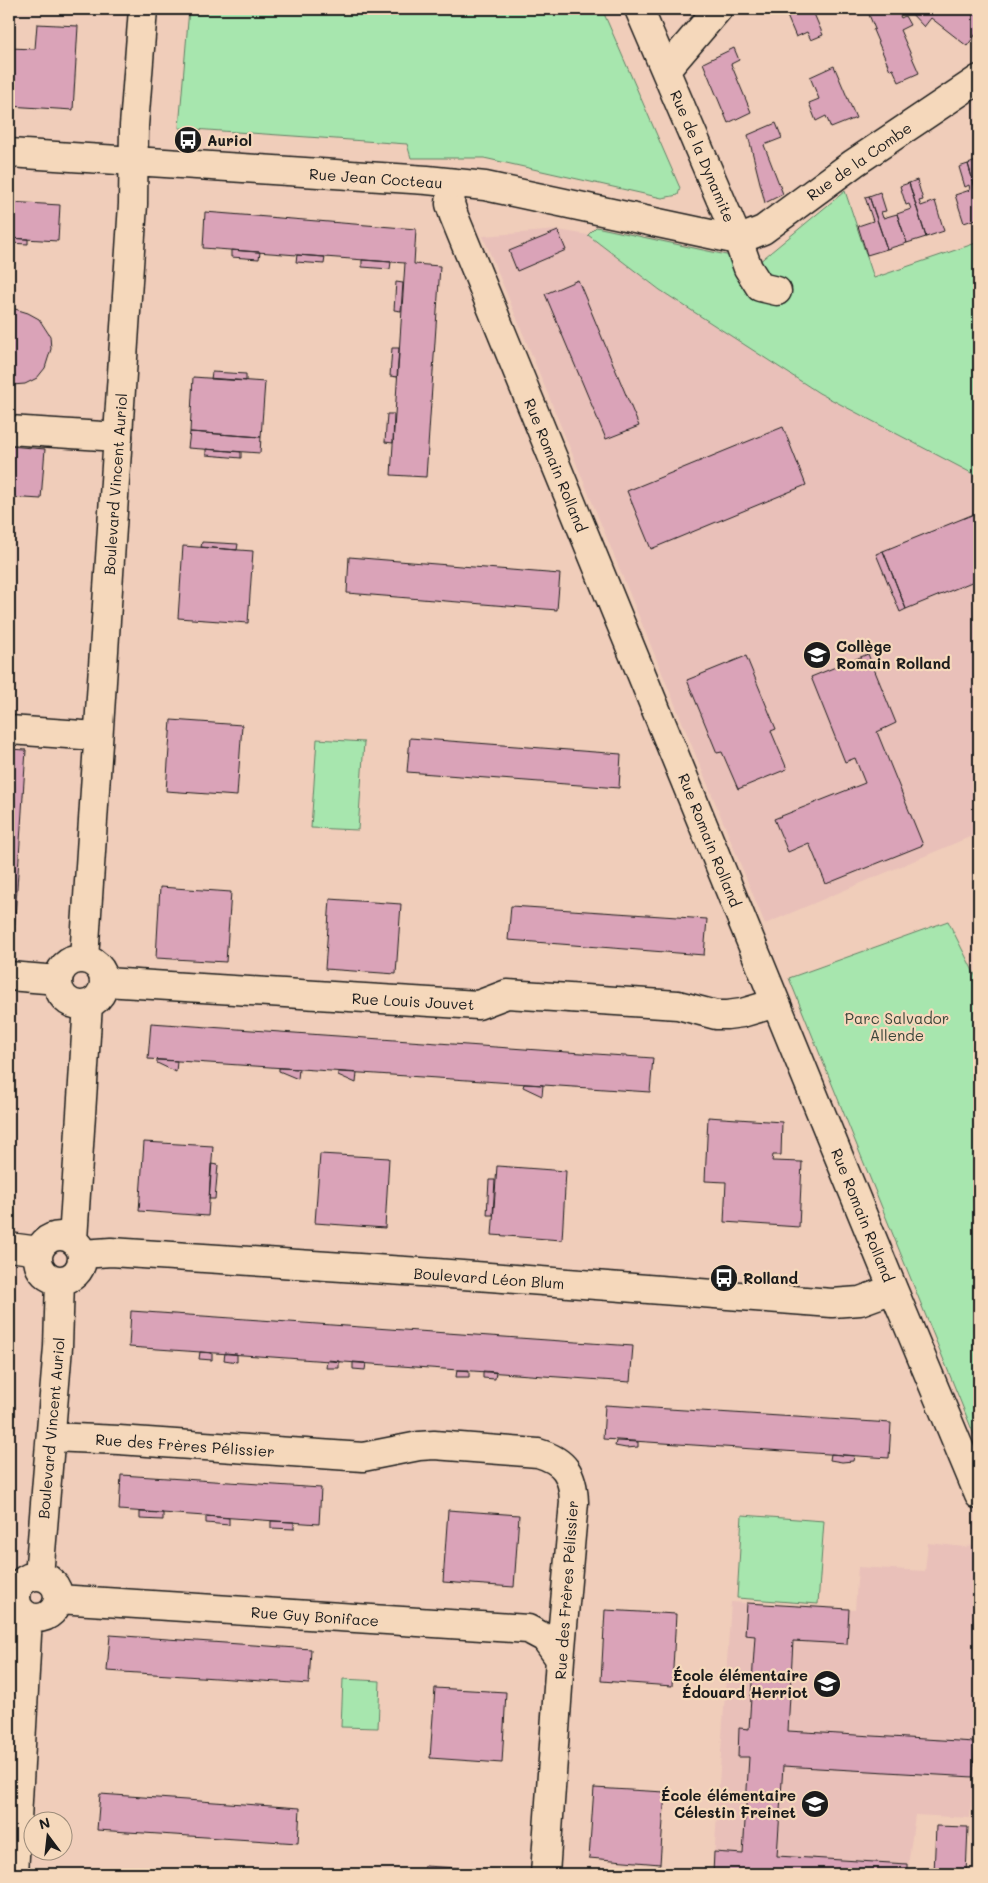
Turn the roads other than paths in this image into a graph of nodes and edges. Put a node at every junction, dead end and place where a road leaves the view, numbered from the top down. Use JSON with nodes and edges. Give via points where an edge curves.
{"nodes":[{"id":1,"x":143,"y":9,"type":"edge"},
{"id":2,"x":639,"y":9,"type":"edge"},
{"id":3,"x":718,"y":9,"type":"edge"},
{"id":4,"x":666,"y":70,"type":"junction"},
{"id":5,"x":979,"y":79,"type":"edge"},
{"id":6,"x":9,"y":153,"type":"edge"},
{"id":7,"x":134,"y":161,"type":"junction"},
{"id":8,"x":452,"y":183,"type":"junction"},
{"id":9,"x":738,"y":240,"type":"junction"},
{"id":10,"x":777,"y":292,"type":"dead end"},
{"id":11,"x":9,"y":430,"type":"edge"},
{"id":12,"x":118,"y":437,"type":"junction"},
{"id":13,"x":9,"y":730,"type":"edge"},
{"id":14,"x":97,"y":736,"type":"junction"},
{"id":15,"x":84,"y":958,"type":"junction"},
{"id":16,"x":9,"y":976,"type":"edge"},
{"id":17,"x":58,"y":980,"type":"junction"},
{"id":18,"x":105,"y":982,"type":"junction"},
{"id":19,"x":776,"y":1003,"type":"junction"},
{"id":20,"x":79,"y":1004,"type":"junction"},
{"id":21,"x":63,"y":1245,"type":"junction"},
{"id":22,"x":9,"y":1247,"type":"edge"},
{"id":23,"x":60,"y":1280,"type":"junction"},
{"id":24,"x":893,"y":1289,"type":"junction"},
{"id":25,"x":51,"y":1437,"type":"junction"},
{"id":26,"x":979,"y":1495,"type":"edge"},
{"id":27,"x":31,"y":1605,"type":"edge"},
{"id":28,"x":560,"y":1659,"type":"junction"},
{"id":29,"x":33,"y":1810,"type":"edge"},
{"id":30,"x":31,"y":1860,"type":"edge"},
{"id":31,"x":14,"y":1874,"type":"edge"},
{"id":32,"x":30,"y":1874,"type":"edge"},
{"id":33,"x":545,"y":1874,"type":"edge"}],
"edges":[{"from":1,"to":7,"type":"street","name":"Boulevard Vincent Auriol"},
{"from":2,"to":4,"type":"street","name":"Rue de la Dynamite"},
{"from":3,"to":4,"type":"street"},
{"from":4,"to":9,"type":"street","name":"Rue de la Dynamite"},
{"from":5,"to":9,"type":"street","name":"Rue de la Combe","via":[[854,163],[763,230]]},
{"from":6,"to":7,"type":"street","name":"Rue Jean Cocteau"},
{"from":7,"to":8,"type":"street","name":"Rue Jean Cocteau"},
{"from":7,"to":12,"type":"street","name":"Boulevard Vincent Auriol"},
{"from":8,"to":9,"type":"street","name":"Rue Jean Cocteau","via":[[522,193]]},
{"from":8,"to":19,"type":"street","name":"Rue Romain Rolland","via":[[450,204],[454,216]]},
{"from":9,"to":10,"type":"street","name":"Rue de la Dynamite","via":[[748,268],[760,286]]},
{"from":11,"to":12,"type":"street"},
{"from":12,"to":14,"type":"street","name":"Boulevard Vincent Auriol"},
{"from":13,"to":14,"type":"street"},
{"from":14,"to":15,"type":"street","name":"Boulevard Vincent Auriol"},
{"from":15,"to":17,"type":"street","via":[[64,966]]},
{"from":15,"to":18,"type":"street","via":[[96,964]]},
{"from":16,"to":17,"type":"street"},
{"from":17,"to":20,"type":"street","via":[[62,996]]},
{"from":18,"to":19,"type":"street","name":"Rue Louis Jouvet","via":[[478,1005],[507,994],[678,1005],[716,1015],[742,1013]]},
{"from":18,"to":20,"type":"street","via":[[102,994],[93,1002]]},
{"from":19,"to":24,"type":"street","name":"Rue Romain Rolland"},
{"from":20,"to":21,"type":"street"},
{"from":21,"to":22,"type":"street","name":"Boulevard Léon Blum"},
{"from":21,"to":23,"type":"street","via":[[82,1262],[80,1270],[68,1279]]},
{"from":21,"to":23,"type":"street","via":[[38,1258],[42,1271]]},
{"from":21,"to":24,"type":"street","name":"Boulevard Léon Blum","via":[[112,1252],[832,1304],[860,1301]]},
{"from":23,"to":25,"type":"street","name":"Boulevard Vincent Auriol"},
{"from":24,"to":26,"type":"street","name":"Rue Romain Rolland"},
{"from":25,"to":27,"type":"street","name":"Boulevard Vincent Auriol","via":[[39,1576],[51,1581],[57,1593]]},
{"from":25,"to":28,"type":"street","name":"Rue des Frères Pélissier","via":[[363,1457],[434,1446],[538,1453],[550,1457],[569,1475],[574,1496]]},
{"from":27,"to":28,"type":"street","name":"Rue Guy Boniface","via":[[528,1630],[545,1638]]},
{"from":27,"to":29,"type":"street"},
{"from":27,"to":31,"type":"street"},
{"from":28,"to":33,"type":"street","name":"Rue des Frères Pélissier"},
{"from":30,"to":32,"type":"street"}]}
